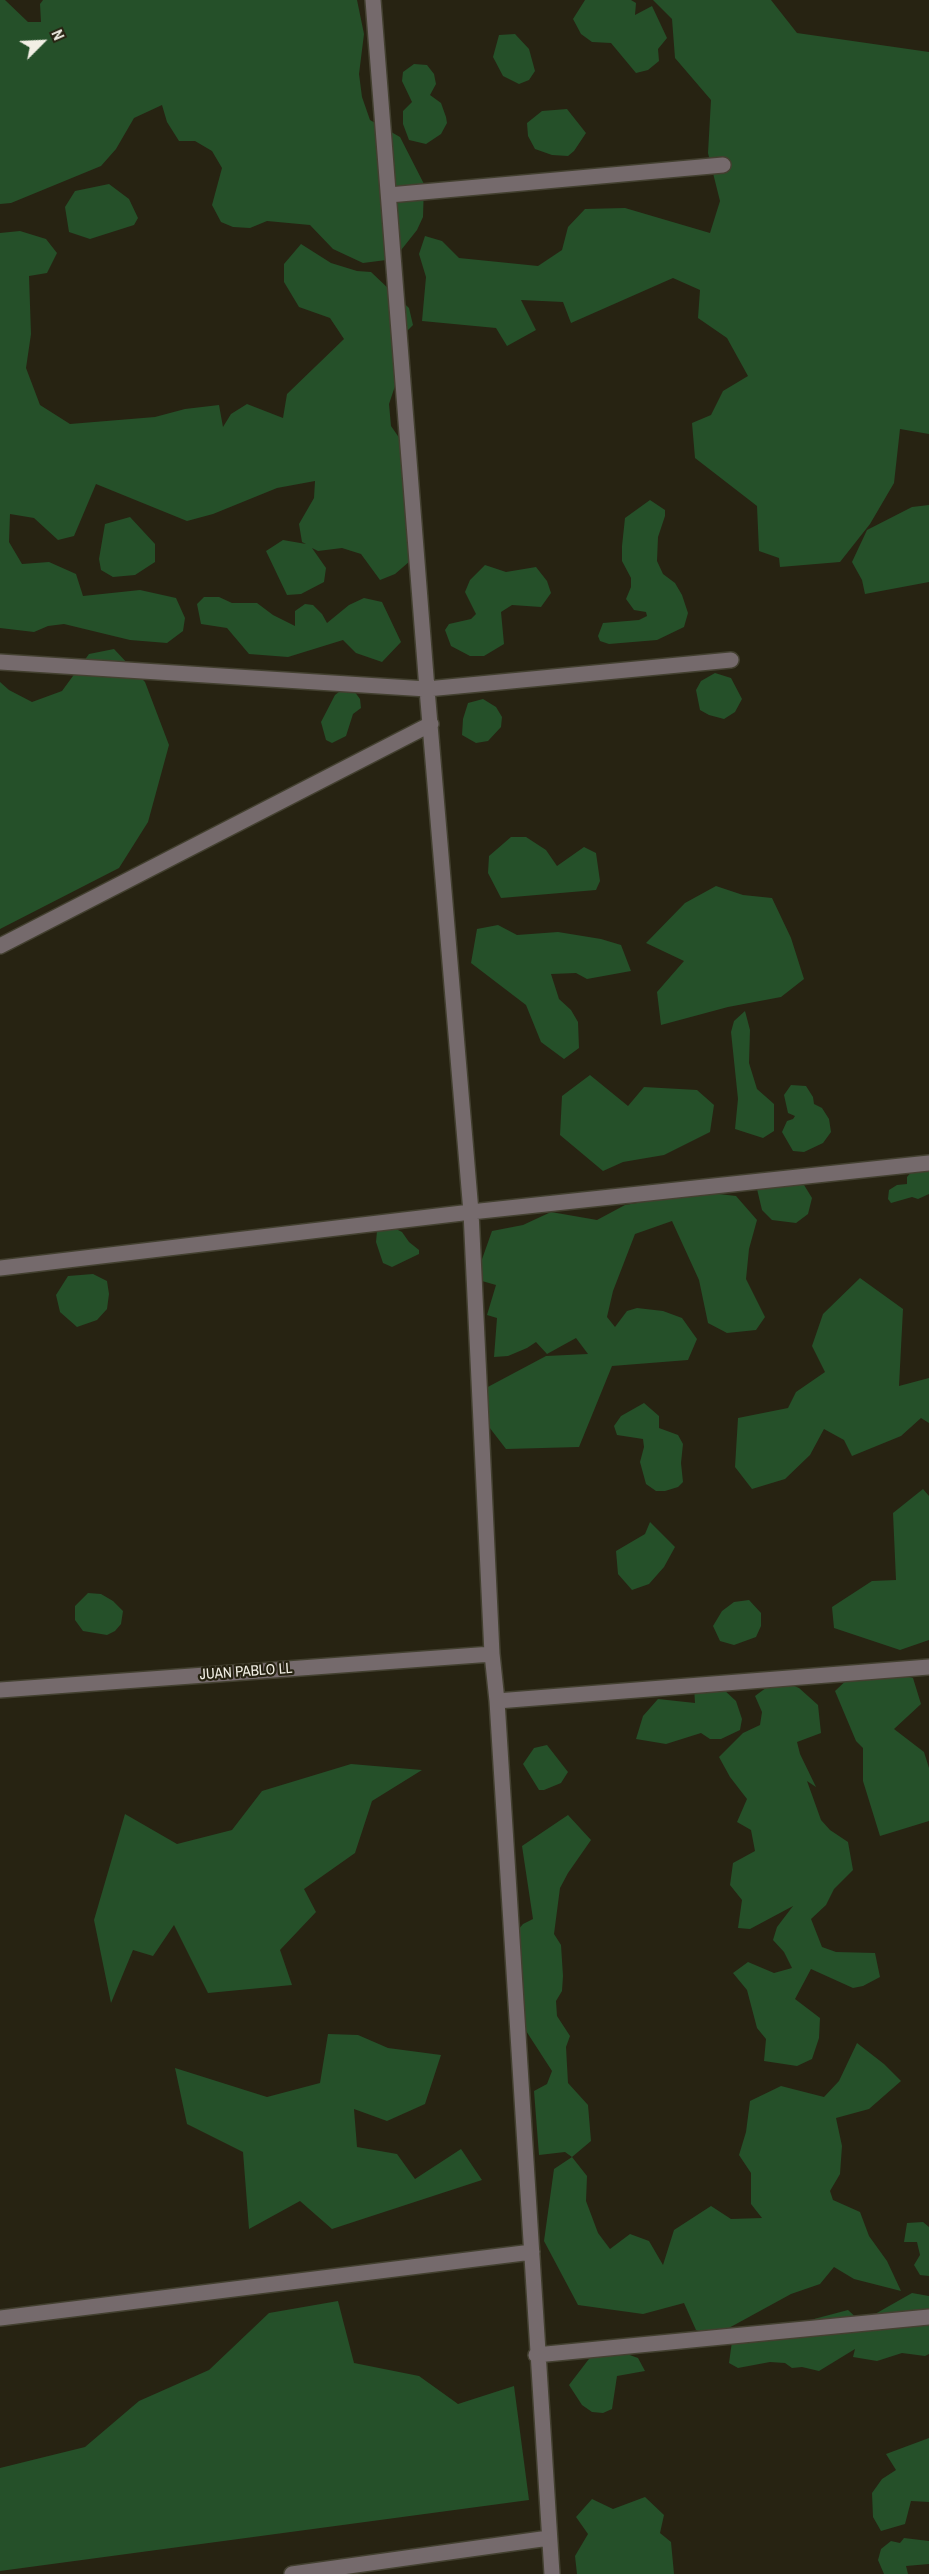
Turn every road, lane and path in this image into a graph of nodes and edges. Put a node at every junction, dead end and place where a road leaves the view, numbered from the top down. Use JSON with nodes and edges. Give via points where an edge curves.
{"nodes":[{"id":1,"x":373,"y":0,"type":"edge"},
{"id":2,"x":723,"y":165,"type":"dead end"},
{"id":3,"x":389,"y":195,"type":"junction"},
{"id":4,"x":731,"y":660,"type":"dead end"},
{"id":5,"x":0,"y":662,"type":"edge"},
{"id":6,"x":427,"y":689,"type":"junction"},
{"id":7,"x":431,"y":724,"type":"junction"},
{"id":8,"x":0,"y":946,"type":"edge"},
{"id":9,"x":929,"y":1163,"type":"edge"},
{"id":10,"x":471,"y":1212,"type":"junction"},
{"id":11,"x":0,"y":1268,"type":"edge"},
{"id":12,"x":492,"y":1654,"type":"junction"},
{"id":13,"x":929,"y":1666,"type":"edge"},
{"id":14,"x":0,"y":1690,"type":"edge"},
{"id":15,"x":497,"y":1701,"type":"junction"},
{"id":16,"x":532,"y":2252,"type":"junction"},
{"id":17,"x":929,"y":2317,"type":"edge"},
{"id":18,"x":0,"y":2318,"type":"edge"},
{"id":19,"x":536,"y":2355,"type":"junction"},
{"id":20,"x":549,"y":2538,"type":"junction"},
{"id":21,"x":292,"y":2574,"type":"edge"},
{"id":22,"x":552,"y":2574,"type":"edge"}],
"edges":[{"from":1,"to":3,"type":"street"},
{"from":2,"to":3,"type":"street"},
{"from":3,"to":6,"type":"street"},
{"from":4,"to":6,"type":"street"},
{"from":5,"to":6,"type":"street"},
{"from":6,"to":7,"type":"street"},
{"from":7,"to":8,"type":"street"},
{"from":7,"to":10,"type":"street"},
{"from":9,"to":10,"type":"street"},
{"from":10,"to":11,"type":"street"},
{"from":10,"to":12,"type":"street"},
{"from":12,"to":14,"type":"street","name":"JUAN PABLO LL"},
{"from":12,"to":15,"type":"street"},
{"from":13,"to":15,"type":"street"},
{"from":15,"to":16,"type":"street"},
{"from":16,"to":18,"type":"street"},
{"from":16,"to":19,"type":"street"},
{"from":17,"to":19,"type":"street"},
{"from":19,"to":20,"type":"street"},
{"from":20,"to":21,"type":"street"},
{"from":20,"to":22,"type":"street"}]}
